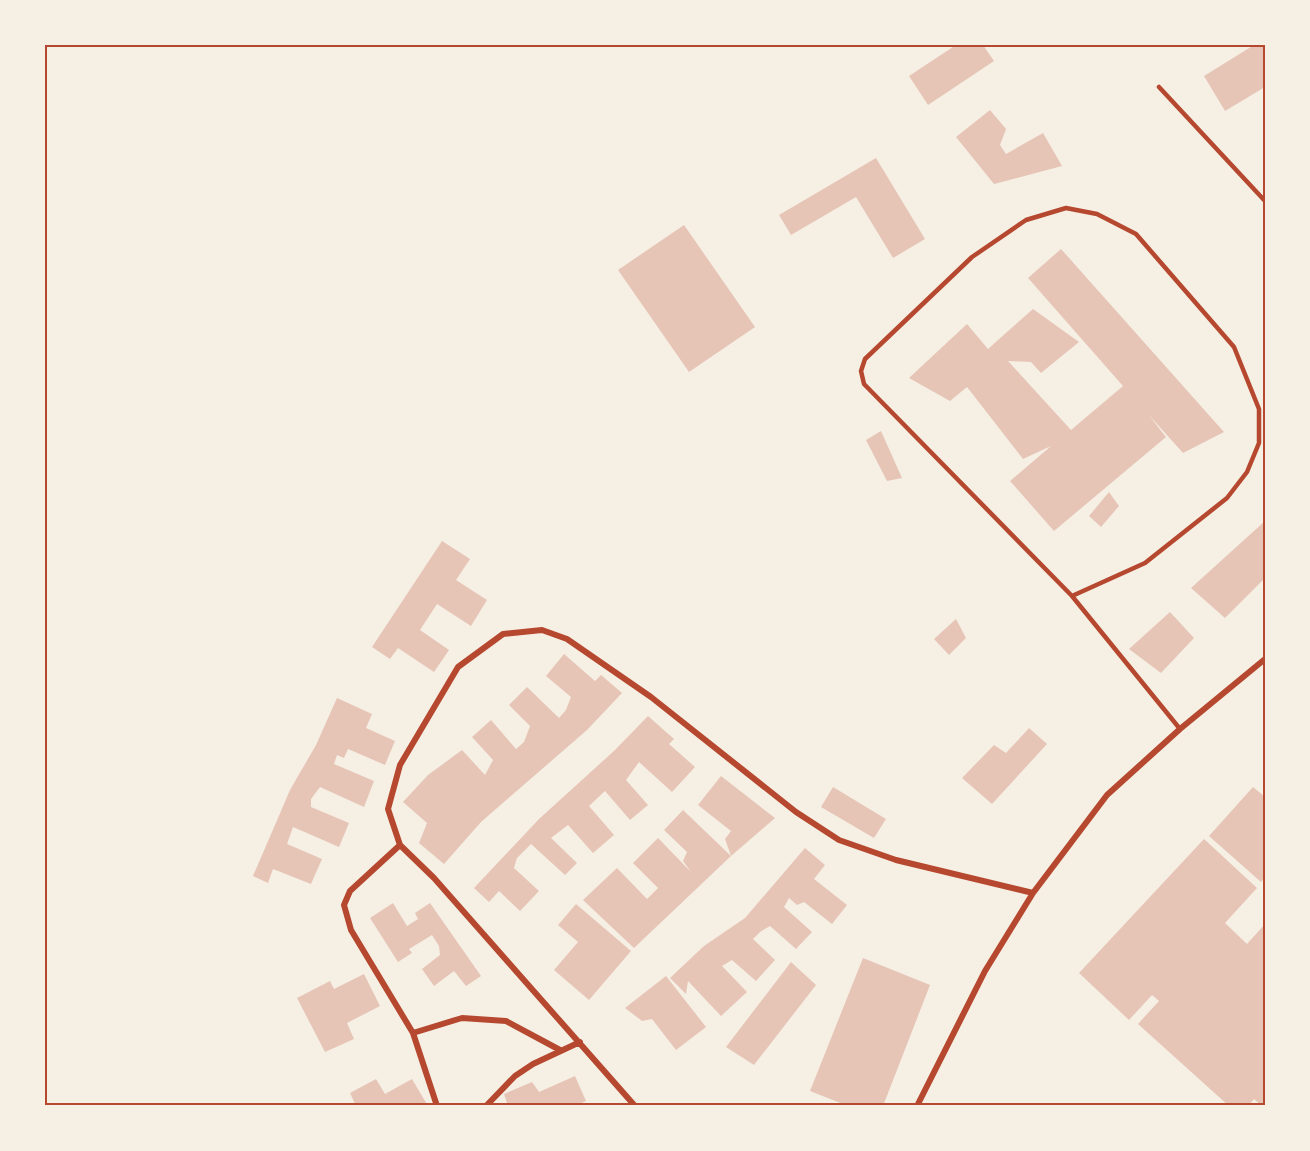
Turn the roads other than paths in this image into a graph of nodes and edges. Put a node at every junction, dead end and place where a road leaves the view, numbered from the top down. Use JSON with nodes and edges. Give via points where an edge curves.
{"nodes":[{"id":1,"x":1159,"y":87,"type":"dead end"},
{"id":2,"x":1265,"y":201,"type":"edge"},
{"id":3,"x":1072,"y":596,"type":"junction"},
{"id":4,"x":1265,"y":659,"type":"edge"},
{"id":5,"x":1180,"y":729,"type":"junction"},
{"id":6,"x":400,"y":845,"type":"junction"},
{"id":7,"x":1034,"y":893,"type":"junction"},
{"id":8,"x":413,"y":1033,"type":"junction"},
{"id":9,"x":580,"y":1042,"type":"junction"},
{"id":10,"x":560,"y":1050,"type":"junction"},
{"id":11,"x":437,"y":1106,"type":"edge"},
{"id":12,"x":486,"y":1106,"type":"edge"},
{"id":13,"x":635,"y":1106,"type":"edge"},
{"id":14,"x":917,"y":1106,"type":"edge"}],
"edges":[{"from":1,"to":2,"type":"lane"},
{"from":3,"to":3,"type":"lane","via":[[864,384],[861,371],[865,359],[972,257],[1026,220],[1066,208],[1098,214],[1136,234],[1234,347],[1259,409],[1259,443],[1247,472],[1227,498],[1145,563]]},
{"from":3,"to":5,"type":"lane"},
{"from":4,"to":5,"type":"street"},
{"from":5,"to":7,"type":"street","via":[[1107,795]]},
{"from":6,"to":7,"type":"street","via":[[388,809],[400,765],[458,667],[503,634],[542,630],[567,639],[651,697],[796,812],[839,840],[896,860]]},
{"from":6,"to":8,"type":"street","via":[[350,891],[344,905],[351,930]]},
{"from":6,"to":9,"type":"street"},
{"from":7,"to":14,"type":"street","via":[[985,971]]},
{"from":8,"to":10,"type":"street","via":[[462,1018],[506,1021]]},
{"from":8,"to":11,"type":"street"},
{"from":9,"to":10,"type":"street"},
{"from":9,"to":13,"type":"street"},
{"from":10,"to":12,"type":"street","via":[[515,1076]]}]}
